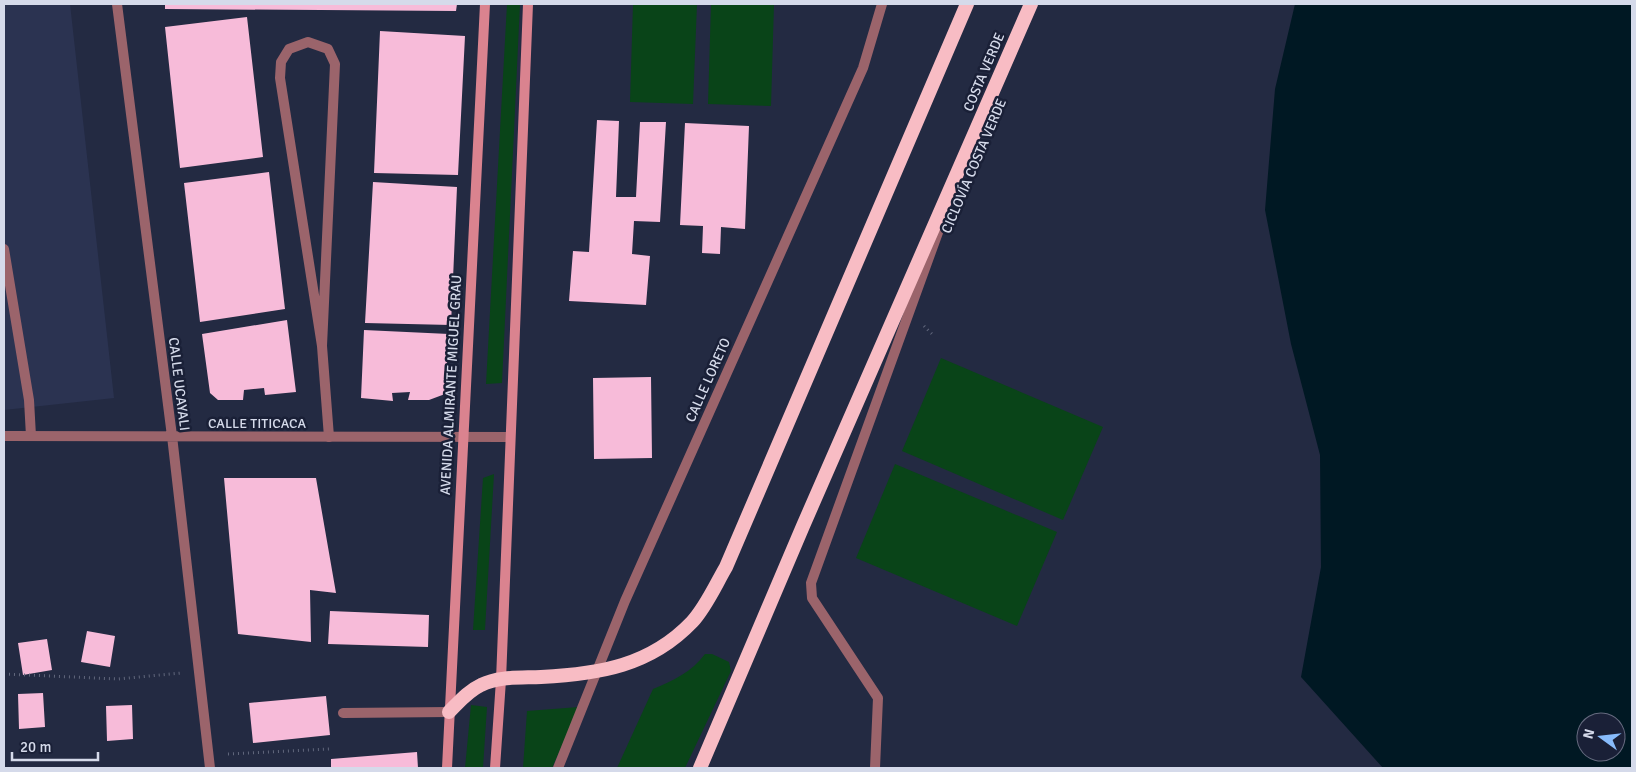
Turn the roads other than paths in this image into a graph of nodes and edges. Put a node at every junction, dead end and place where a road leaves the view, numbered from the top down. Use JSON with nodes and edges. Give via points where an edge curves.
{"nodes":[{"id":1,"x":117,"y":4,"type":"edge"},
{"id":2,"x":485,"y":4,"type":"edge"},
{"id":3,"x":528,"y":4,"type":"edge"},
{"id":4,"x":882,"y":4,"type":"edge"},
{"id":5,"x":967,"y":4,"type":"edge"},
{"id":6,"x":1031,"y":4,"type":"edge"},
{"id":7,"x":967,"y":153,"type":"junction"},
{"id":8,"x":4,"y":249,"type":"edge"},
{"id":9,"x":322,"y":346,"type":"junction"},
{"id":10,"x":4,"y":436,"type":"edge"},
{"id":11,"x":31,"y":436,"type":"junction"},
{"id":12,"x":172,"y":436,"type":"junction"},
{"id":13,"x":329,"y":437,"type":"junction"},
{"id":14,"x":462,"y":437,"type":"junction"},
{"id":15,"x":509,"y":437,"type":"junction"},
{"id":16,"x":596,"y":672,"type":"junction"},
{"id":17,"x":501,"y":680,"type":"junction"},
{"id":18,"x":449,"y":712,"type":"junction"},
{"id":19,"x":343,"y":713,"type":"dead end"},
{"id":20,"x":210,"y":768,"type":"edge"},
{"id":21,"x":447,"y":768,"type":"edge"},
{"id":22,"x":495,"y":768,"type":"edge"},
{"id":23,"x":558,"y":768,"type":"edge"},
{"id":24,"x":700,"y":768,"type":"edge"},
{"id":25,"x":875,"y":768,"type":"edge"}],
"edges":[{"from":1,"to":12,"type":"street","name":"CALLE UCAYALI"},
{"from":2,"to":14,"type":"main road","name":"AVENIDA ALMIRANTE MIGUEL GRAU"},
{"from":3,"to":15,"type":"main road"},
{"from":4,"to":16,"type":"street","name":"CALLE LORETO","via":[[863,68]]},
{"from":5,"to":16,"type":"highway","via":[[726,567],[692,622],[654,652],[632,664]]},
{"from":6,"to":7,"type":"highway","name":"COSTA VERDE"},
{"from":7,"to":24,"type":"highway","name":"COSTA VERDE"},
{"from":7,"to":25,"type":"street","via":[[811,583],[812,598],[878,698]]},
{"from":8,"to":11,"type":"street","via":[[29,400]]},
{"from":9,"to":9,"type":"street","via":[[335,64],[328,49],[308,42],[290,48],[281,62],[280,78]]},
{"from":9,"to":13,"type":"street"},
{"from":10,"to":11,"type":"street","name":"CALLE TITICACA"},
{"from":11,"to":12,"type":"street","name":"CALLE TITICACA"},
{"from":12,"to":13,"type":"street","name":"CALLE TITICACA"},
{"from":12,"to":20,"type":"street","name":"CALLE UCAYALI"},
{"from":13,"to":14,"type":"street","name":"CALLE TITICACA"},
{"from":14,"to":15,"type":"street","name":"CALLE TITICACA"},
{"from":14,"to":18,"type":"main road","name":"AVENIDA ALMIRANTE MIGUEL GRAU"},
{"from":15,"to":17,"type":"main road"},
{"from":16,"to":17,"type":"highway"},
{"from":16,"to":23,"type":"street","name":"CALLE LORETO"},
{"from":17,"to":18,"type":"highway","via":[[468,692]]},
{"from":17,"to":22,"type":"main road"},
{"from":18,"to":19,"type":"street"},
{"from":18,"to":21,"type":"main road","name":"AVENIDA ALMIRANTE MIGUEL GRAU"}]}
